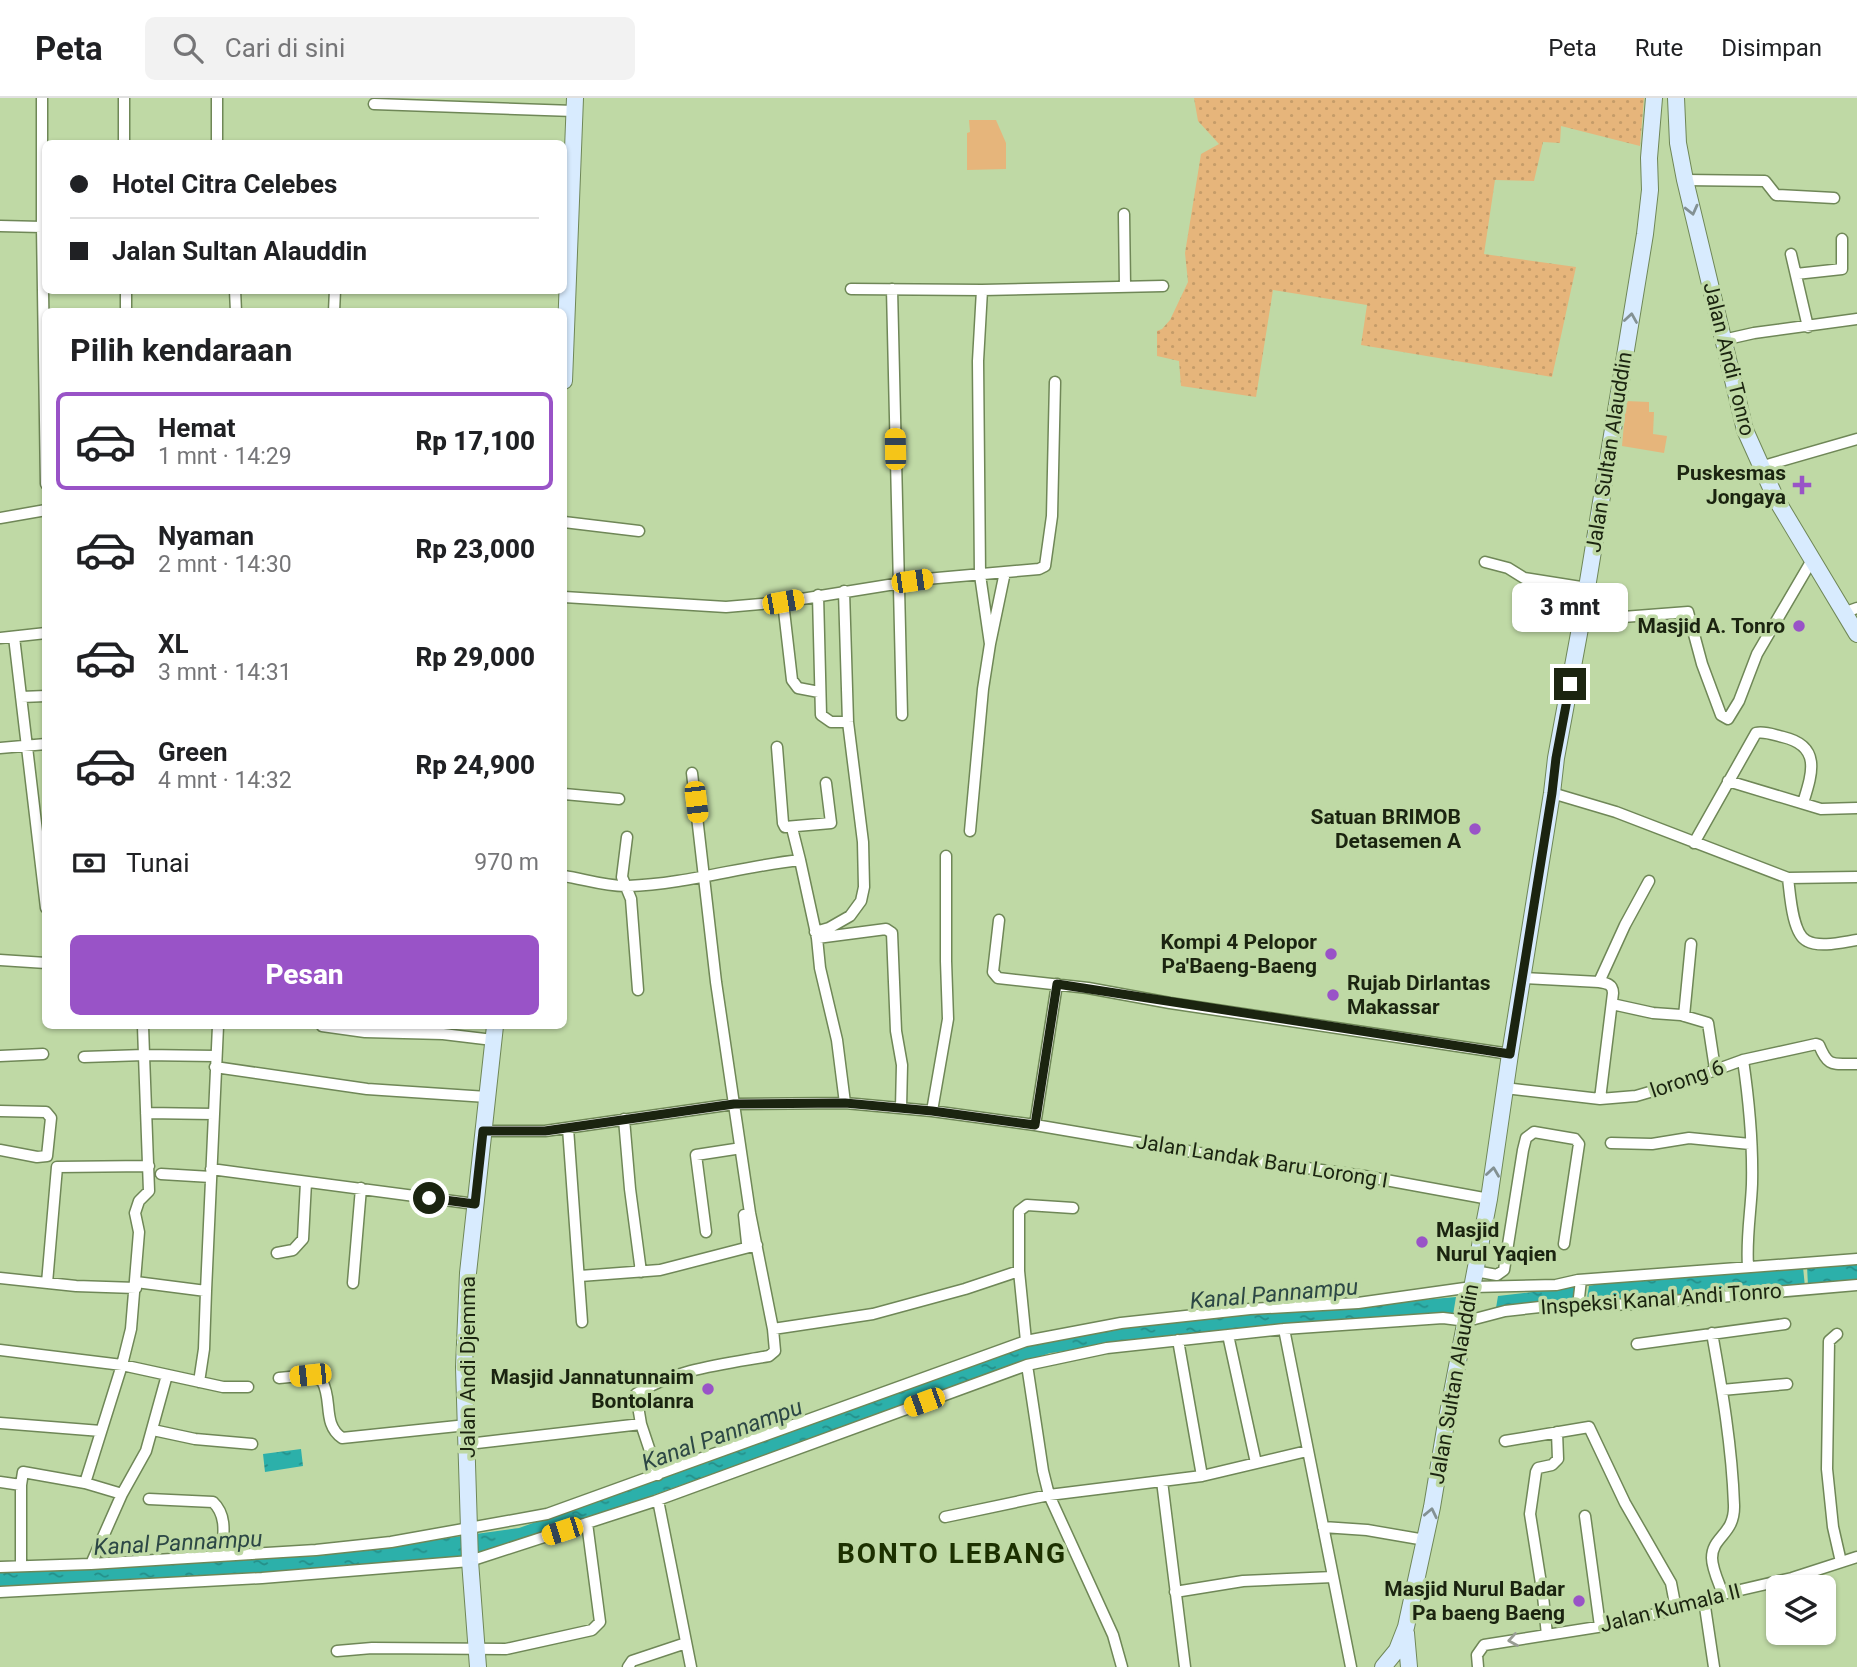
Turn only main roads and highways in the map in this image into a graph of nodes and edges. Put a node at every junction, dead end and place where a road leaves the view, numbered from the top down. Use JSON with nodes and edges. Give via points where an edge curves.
{"nodes":[{"id":1,"x":1654,"y":98,"type":"edge"},
{"id":2,"x":1676,"y":98,"type":"edge"},
{"id":3,"x":575,"y":105,"type":"edge"},
{"id":4,"x":1678,"y":143,"type":"junction"},
{"id":5,"x":1650,"y":190,"type":"junction"},
{"id":6,"x":567,"y":216,"type":"edge"},
{"id":7,"x":1850,"y":610,"type":"edge"},
{"id":8,"x":1857,"y":634,"type":"edge"},
{"id":9,"x":494,"y":1033,"type":"edge"},
{"id":10,"x":1406,"y":1627,"type":"junction"},
{"id":11,"x":478,"y":1667,"type":"edge"},
{"id":12,"x":1383,"y":1667,"type":"edge"},
{"id":13,"x":1409,"y":1667,"type":"edge"}],
"edges":[{"from":1,"to":5,"type":"main road","name":"Jalan Sultan Alauddin"},
{"from":2,"to":4,"type":"main road"},
{"from":3,"to":6,"type":"main road"},
{"from":4,"to":5,"type":"main road","via":[[1668,135],[1662,138]]},
{"from":4,"to":7,"type":"main road","name":"Jalan Andi Tonro","one_way":true,"via":[[1745,430],[1760,467],[1812,560]]},
{"from":10,"to":5,"type":"main road","name":"Jalan Sultan Alauddin","one_way":true,"via":[[1489,1199]]},
{"from":7,"to":8,"type":"main road","name":"Jalan Andi Tonro"},
{"from":9,"to":11,"type":"main road","name":"Jalan Andi Djemma","via":[[465,1324],[469,1532]]},
{"from":10,"to":12,"type":"main road","name":"Jalan Sultan Alauddin","via":[[1397,1650]]},
{"from":10,"to":13,"type":"main road"}]}
